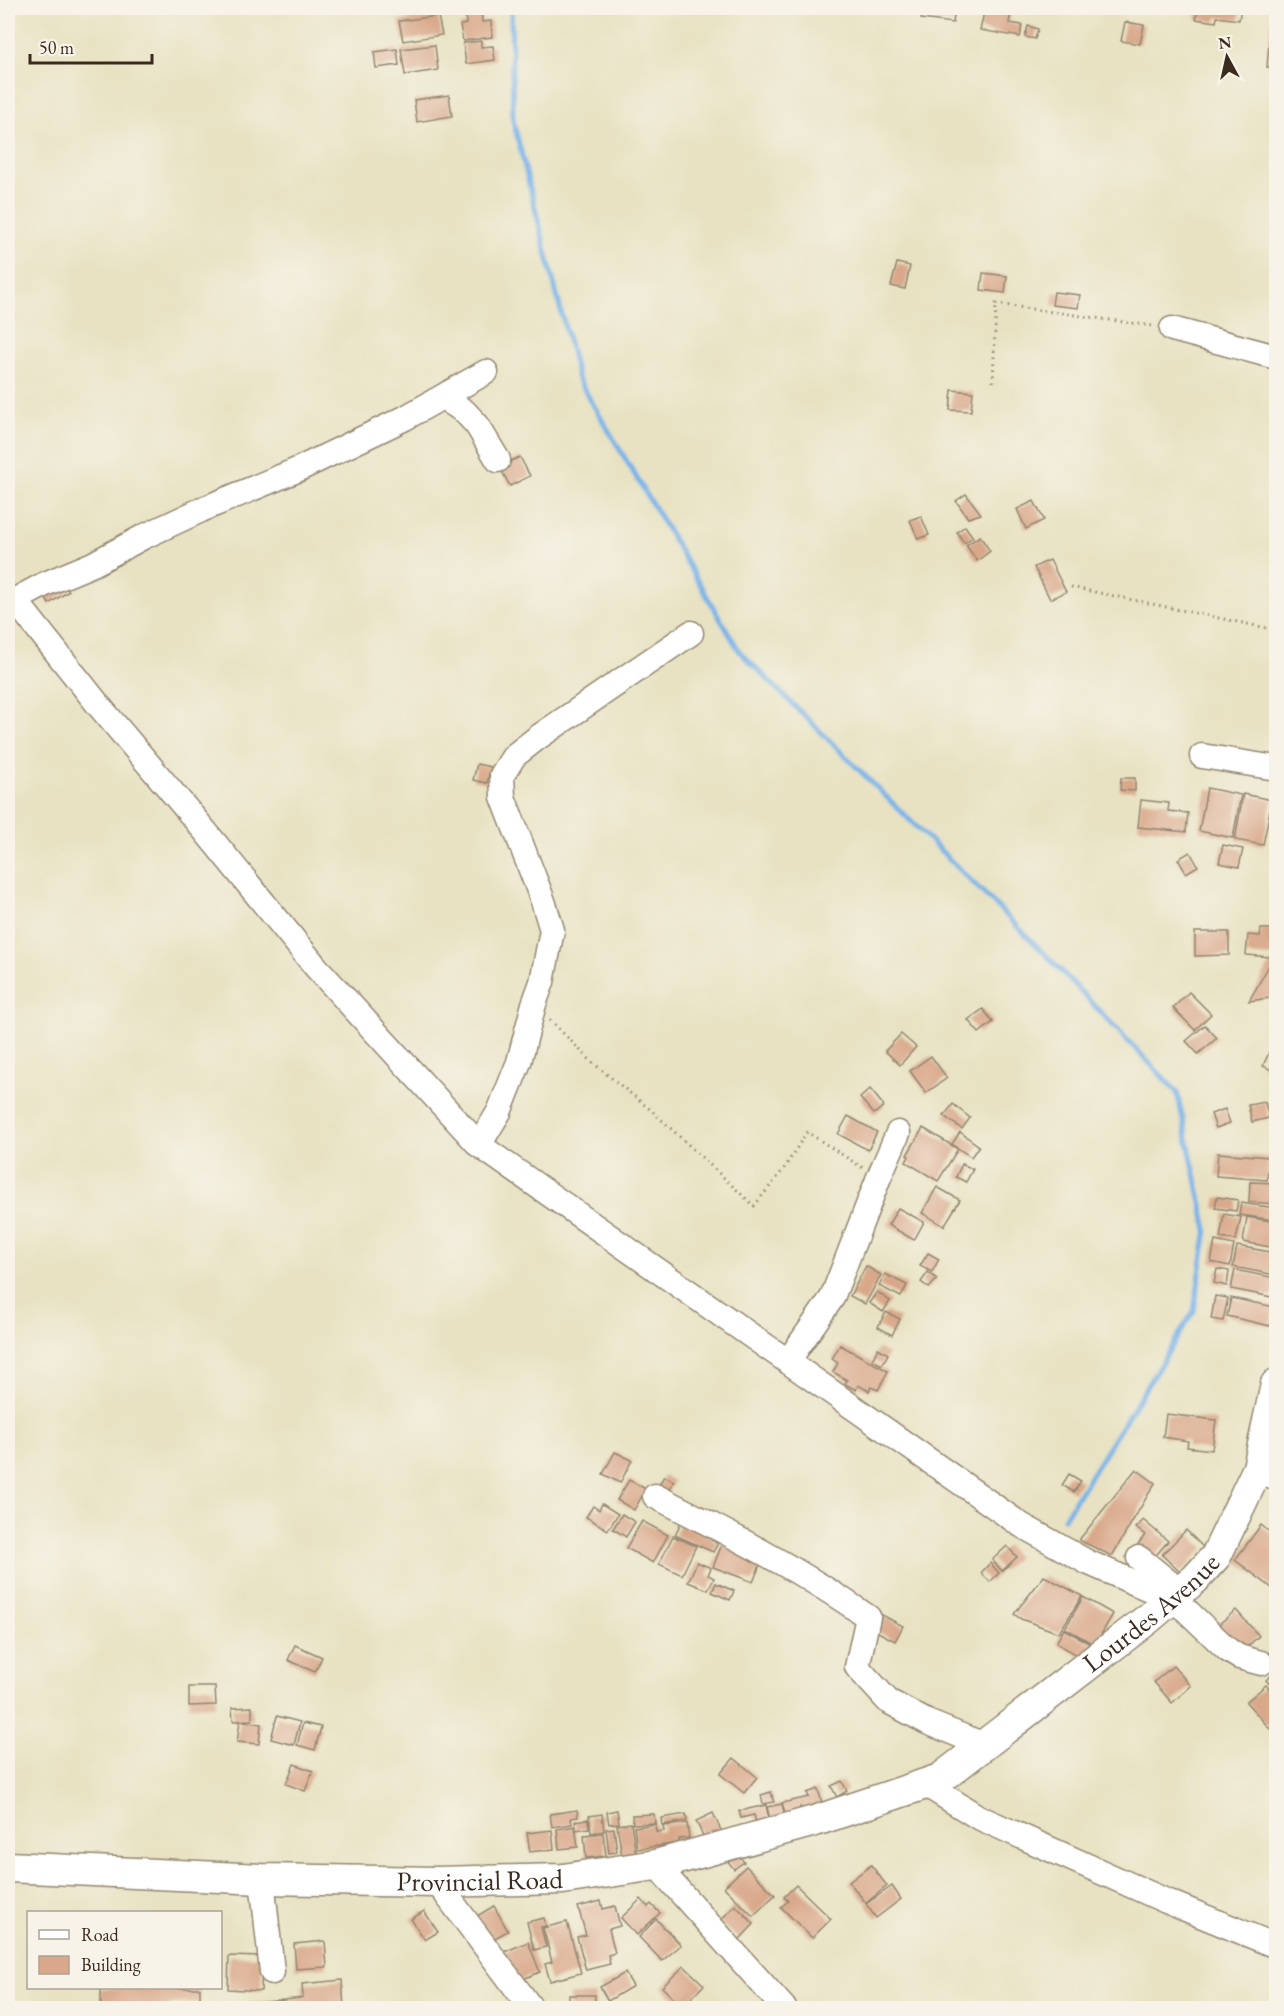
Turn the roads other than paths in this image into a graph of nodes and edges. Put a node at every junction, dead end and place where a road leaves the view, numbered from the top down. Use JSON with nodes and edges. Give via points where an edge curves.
{"nodes":[{"id":1,"x":1172,"y":329,"type":"road end"},
{"id":2,"x":1276,"y":357,"type":"edge"},
{"id":3,"x":486,"y":372,"type":"dead end"},
{"id":4,"x":443,"y":397,"type":"junction"},
{"id":5,"x":498,"y":460,"type":"dead end"},
{"id":6,"x":11,"y":602,"type":"edge"},
{"id":7,"x":691,"y":633,"type":"dead end"},
{"id":8,"x":1202,"y":756,"type":"dead end"},
{"id":9,"x":1276,"y":768,"type":"edge"},
{"id":10,"x":898,"y":1133,"type":"dead end"},
{"id":11,"x":479,"y":1145,"type":"junction"},
{"id":12,"x":788,"y":1361,"type":"junction"},
{"id":13,"x":1276,"y":1384,"type":"edge"},
{"id":14,"x":1267,"y":1473,"type":"edge"},
{"id":15,"x":655,"y":1496,"type":"dead end"},
{"id":16,"x":1139,"y":1558,"type":"dead end"},
{"id":17,"x":1176,"y":1595,"type":"junction"},
{"id":18,"x":1261,"y":1663,"type":"dead end"},
{"id":19,"x":984,"y":1745,"type":"junction"},
{"id":20,"x":932,"y":1782,"type":"junction"},
{"id":21,"x":656,"y":1865,"type":"junction"},
{"id":22,"x":8,"y":1867,"type":"edge"},
{"id":23,"x":262,"y":1879,"type":"junction"},
{"id":24,"x":437,"y":1882,"type":"junction"},
{"id":25,"x":1276,"y":1946,"type":"edge"},
{"id":26,"x":272,"y":1972,"type":"dead end"},
{"id":27,"x":531,"y":2008,"type":"edge"},
{"id":28,"x":784,"y":2008,"type":"edge"}],
"edges":[{"from":1,"to":2,"type":"street"},
{"from":3,"to":4,"type":"street"},
{"from":4,"to":5,"type":"street","via":[[465,412]]},
{"from":4,"to":6,"type":"street","via":[[307,465],[201,510]]},
{"from":6,"to":11,"type":"street","via":[[316,967]]},
{"from":7,"to":11,"type":"street","via":[[537,738],[514,756],[502,775],[503,798],[552,930],[519,1062],[499,1112]]},
{"from":8,"to":9,"type":"street"},
{"from":10,"to":12,"type":"street","via":[[832,1298]]},
{"from":11,"to":12,"type":"street"},
{"from":12,"to":17,"type":"street","via":[[1021,1525],[1087,1562]]},
{"from":13,"to":14,"type":"main road","name":"Lourdes Avenue"},
{"from":14,"to":17,"type":"main road","name":"Lourdes Avenue","via":[[1216,1556]]},
{"from":15,"to":19,"type":"street","via":[[758,1549],[868,1617],[857,1667],[888,1701]]},
{"from":16,"to":17,"type":"street"},
{"from":17,"to":18,"type":"street","via":[[1186,1610],[1228,1650]]},
{"from":17,"to":19,"type":"main road","name":"Lourdes Avenue"},
{"from":19,"to":20,"type":"main road","name":"Lourdes Avenue"},
{"from":20,"to":21,"type":"main road","name":"Provincial Road","via":[[818,1820]]},
{"from":20,"to":25,"type":"street","via":[[978,1817]]},
{"from":21,"to":24,"type":"main road","name":"Provincial Road","via":[[563,1879]]},
{"from":21,"to":28,"type":"street"},
{"from":22,"to":23,"type":"main road","name":"Provincial Road"},
{"from":23,"to":24,"type":"main road","name":"Provincial Road"},
{"from":23,"to":26,"type":"street"},
{"from":24,"to":27,"type":"street"}]}
